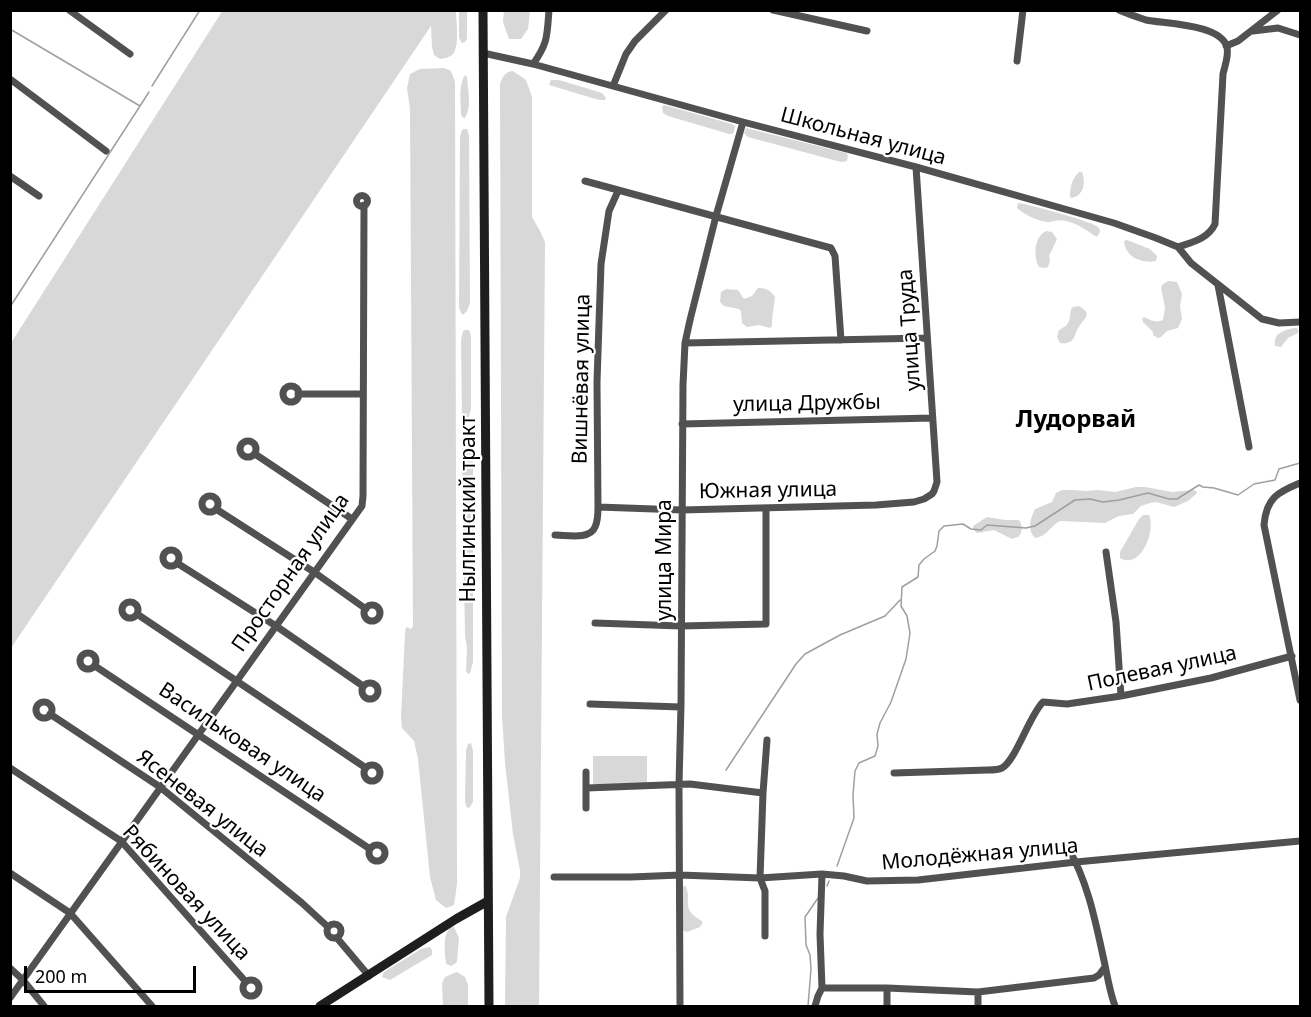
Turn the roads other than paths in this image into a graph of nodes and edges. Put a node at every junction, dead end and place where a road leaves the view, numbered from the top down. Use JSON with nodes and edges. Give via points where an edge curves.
{"nodes":[{"id":1,"x":69,"y":10,"type":"edge"},
{"id":2,"x":483,"y":10,"type":"edge"},
{"id":3,"x":549,"y":10,"type":"edge"},
{"id":4,"x":666,"y":10,"type":"edge"},
{"id":5,"x":773,"y":10,"type":"edge"},
{"id":6,"x":1023,"y":10,"type":"edge"},
{"id":7,"x":1119,"y":10,"type":"edge"},
{"id":8,"x":1278,"y":10,"type":"edge"},
{"id":9,"x":867,"y":31,"type":"dead end"},
{"id":10,"x":1253,"y":32,"type":"junction"},
{"id":11,"x":1300,"y":35,"type":"edge"},
{"id":12,"x":1226,"y":46,"type":"junction"},
{"id":13,"x":483,"y":53,"type":"junction"},
{"id":14,"x":130,"y":54,"type":"dead end"},
{"id":15,"x":1017,"y":61,"type":"dead end"},
{"id":16,"x":533,"y":63,"type":"junction"},
{"id":17,"x":10,"y":79,"type":"edge"},
{"id":18,"x":613,"y":86,"type":"junction"},
{"id":19,"x":743,"y":122,"type":"junction"},
{"id":20,"x":106,"y":151,"type":"dead end"},
{"id":21,"x":916,"y":167,"type":"junction"},
{"id":22,"x":10,"y":176,"type":"edge"},
{"id":23,"x":585,"y":181,"type":"dead end"},
{"id":24,"x":618,"y":191,"type":"junction"},
{"id":25,"x":39,"y":196,"type":"dead end"},
{"id":26,"x":364,"y":205,"type":"dead end"},
{"id":27,"x":716,"y":216,"type":"junction"},
{"id":28,"x":1178,"y":247,"type":"junction"},
{"id":29,"x":1218,"y":285,"type":"junction"},
{"id":30,"x":1300,"y":322,"type":"edge"},
{"id":31,"x":927,"y":338,"type":"junction"},
{"id":32,"x":841,"y":340,"type":"junction"},
{"id":33,"x":685,"y":343,"type":"junction"},
{"id":34,"x":298,"y":394,"type":"dead end"},
{"id":35,"x":363,"y":394,"type":"junction"},
{"id":36,"x":932,"y":418,"type":"junction"},
{"id":37,"x":682,"y":424,"type":"junction"},
{"id":38,"x":1249,"y":447,"type":"dead end"},
{"id":39,"x":255,"y":454,"type":"dead end"},
{"id":40,"x":1300,"y":483,"type":"edge"},
{"id":41,"x":934,"y":491,"type":"joint"},
{"id":42,"x":598,"y":507,"type":"junction"},
{"id":43,"x":216,"y":509,"type":"dead end"},
{"id":44,"x":766,"y":509,"type":"junction"},
{"id":45,"x":682,"y":510,"type":"junction"},
{"id":46,"x":352,"y":519,"type":"junction"},
{"id":47,"x":555,"y":535,"type":"dead end"},
{"id":48,"x":1107,"y":552,"type":"dead end"},
{"id":49,"x":177,"y":563,"type":"dead end"},
{"id":50,"x":314,"y":572,"type":"junction"},
{"id":51,"x":366,"y":609,"type":"dead end"},
{"id":52,"x":136,"y":614,"type":"dead end"},
{"id":53,"x":595,"y":623,"type":"dead end"},
{"id":54,"x":276,"y":626,"type":"junction"},
{"id":55,"x":681,"y":626,"type":"junction"},
{"id":56,"x":1292,"y":656,"type":"junction"},
{"id":57,"x":95,"y":666,"type":"dead end"},
{"id":58,"x":236,"y":681,"type":"junction"},
{"id":59,"x":363,"y":686,"type":"dead end"},
{"id":60,"x":1121,"y":696,"type":"junction"},
{"id":61,"x":1300,"y":700,"type":"edge"},
{"id":62,"x":590,"y":704,"type":"dead end"},
{"id":63,"x":681,"y":707,"type":"junction"},
{"id":64,"x":51,"y":714,"type":"dead end"},
{"id":65,"x":198,"y":734,"type":"junction"},
{"id":66,"x":766,"y":740,"type":"dead end"},
{"id":67,"x":10,"y":768,"type":"edge"},
{"id":68,"x":366,"y":768,"type":"dead end"},
{"id":69,"x":586,"y":772,"type":"dead end"},
{"id":70,"x":894,"y":773,"type":"dead end"},
{"id":71,"x":679,"y":785,"type":"junction"},
{"id":72,"x":160,"y":787,"type":"junction"},
{"id":73,"x":587,"y":788,"type":"junction"},
{"id":74,"x":763,"y":793,"type":"junction"},
{"id":75,"x":586,"y":808,"type":"dead end"},
{"id":76,"x":1300,"y":840,"type":"edge"},
{"id":77,"x":121,"y":841,"type":"junction"},
{"id":78,"x":1068,"y":848,"type":"dead end"},
{"id":79,"x":370,"y":849,"type":"dead end"},
{"id":80,"x":1076,"y":862,"type":"junction"},
{"id":81,"x":10,"y":873,"type":"edge"},
{"id":82,"x":680,"y":874,"type":"junction"},
{"id":83,"x":822,"y":874,"type":"junction"},
{"id":84,"x":554,"y":877,"type":"dead end"},
{"id":85,"x":760,"y":878,"type":"junction"},
{"id":86,"x":488,"y":902,"type":"junction"},
{"id":87,"x":70,"y":913,"type":"junction"},
{"id":88,"x":765,"y":936,"type":"dead end"},
{"id":89,"x":1105,"y":967,"type":"junction"},
{"id":90,"x":10,"y":968,"type":"edge"},
{"id":91,"x":369,"y":976,"type":"junction"},
{"id":92,"x":23,"y":980,"type":"junction"},
{"id":93,"x":246,"y":982,"type":"dead end"},
{"id":94,"x":822,"y":988,"type":"junction"},
{"id":95,"x":887,"y":988,"type":"junction"},
{"id":96,"x":978,"y":992,"type":"junction"},
{"id":97,"x":10,"y":998,"type":"edge"},
{"id":98,"x":44,"y":1006,"type":"edge"},
{"id":99,"x":152,"y":1006,"type":"edge"},
{"id":100,"x":320,"y":1006,"type":"edge"},
{"id":101,"x":489,"y":1006,"type":"edge"},
{"id":102,"x":680,"y":1006,"type":"edge"},
{"id":103,"x":815,"y":1006,"type":"edge"},
{"id":104,"x":887,"y":1006,"type":"edge"},
{"id":105,"x":978,"y":1006,"type":"edge"},
{"id":106,"x":1115,"y":1006,"type":"edge"}],
"edges":[{"from":1,"to":14,"type":"street"},
{"from":2,"to":13,"type":"main road","name":"Нылгинский тракт"},
{"from":3,"to":16,"type":"street","via":[[546,42]]},
{"from":4,"to":18,"type":"street","via":[[635,41]]},
{"from":5,"to":9,"type":"street"},
{"from":6,"to":15,"type":"street"},
{"from":7,"to":12,"type":"street","via":[[1147,20],[1211,32]]},
{"from":8,"to":10,"type":"street"},
{"from":10,"to":11,"type":"street","via":[[1278,28]]},
{"from":10,"to":12,"type":"street"},
{"from":12,"to":28,"type":"street","via":[[1215,224],[1208,234]]},
{"from":13,"to":16,"type":"street","name":"Школьная улица"},
{"from":13,"to":86,"type":"main road","name":"Нылгинский тракт"},
{"from":16,"to":18,"type":"street","name":"Школьная улица"},
{"from":17,"to":20,"type":"street"},
{"from":18,"to":19,"type":"street","name":"Школьная улица"},
{"from":19,"to":21,"type":"street","name":"Школьная улица"},
{"from":19,"to":27,"type":"street","name":"улица Мира"},
{"from":21,"to":28,"type":"street","name":"Школьная улица","via":[[1114,223]]},
{"from":21,"to":31,"type":"street","name":"улица Труда"},
{"from":22,"to":25,"type":"street"},
{"from":23,"to":24,"type":"street"},
{"from":24,"to":27,"type":"street"},
{"from":24,"to":42,"type":"street","name":"Вишнёвая улица","via":[[609,211],[601,264]]},
{"from":26,"to":35,"type":"street","name":"Просторная улица"},
{"from":27,"to":32,"type":"street","via":[[831,248],[836,256]]},
{"from":27,"to":33,"type":"street","name":"улица Мира"},
{"from":28,"to":29,"type":"street","name":"Школьная улица"},
{"from":29,"to":30,"type":"street","name":"Школьная улица","via":[[1262,319]]},
{"from":29,"to":38,"type":"street"},
{"from":31,"to":32,"type":"street"},
{"from":31,"to":36,"type":"street","name":"улица Труда"},
{"from":32,"to":33,"type":"street"},
{"from":33,"to":37,"type":"street","name":"улица Мира"},
{"from":34,"to":35,"type":"street"},
{"from":35,"to":46,"type":"street","name":"Просторная улица","via":[[363,495],[362,506]]},
{"from":36,"to":37,"type":"street","name":"улица Дружбы"},
{"from":36,"to":41,"type":"street","name":"улица Труда","via":[[937,482]]},
{"from":37,"to":45,"type":"street","name":"улица Мира"},
{"from":39,"to":46,"type":"street"},
{"from":40,"to":56,"type":"street","via":[[1274,497],[1264,525]]},
{"from":41,"to":44,"type":"street","name":"Южная улица","via":[[914,502]]},
{"from":42,"to":45,"type":"street","name":"Южная улица"},
{"from":42,"to":47,"type":"street","name":"Вишнёвая улица","via":[[591,533]]},
{"from":43,"to":50,"type":"street"},
{"from":44,"to":45,"type":"street","name":"Южная улица"},
{"from":44,"to":55,"type":"street","via":[[766,624]]},
{"from":45,"to":55,"type":"street","name":"улица Мира"},
{"from":46,"to":50,"type":"street","name":"Просторная улица"},
{"from":48,"to":60,"type":"street"},
{"from":49,"to":54,"type":"street"},
{"from":50,"to":51,"type":"street"},
{"from":50,"to":54,"type":"street","name":"Просторная улица"},
{"from":52,"to":58,"type":"street"},
{"from":53,"to":55,"type":"street"},
{"from":54,"to":58,"type":"street","name":"Просторная улица"},
{"from":54,"to":59,"type":"street"},
{"from":55,"to":63,"type":"street","name":"улица Мира"},
{"from":56,"to":60,"type":"street","name":"Полевая улица"},
{"from":56,"to":61,"type":"street"},
{"from":57,"to":65,"type":"street","name":"Васильковая улица"},
{"from":58,"to":65,"type":"street","name":"Просторная улица"},
{"from":58,"to":68,"type":"street"},
{"from":60,"to":70,"type":"street","name":"Полевая улица","via":[[1067,704],[1043,702],[1010,761],[1002,768]]},
{"from":62,"to":63,"type":"street"},
{"from":63,"to":71,"type":"street","name":"улица Мира"},
{"from":64,"to":72,"type":"street","name":"Ясеневая улица"},
{"from":65,"to":72,"type":"street","name":"Просторная улица"},
{"from":65,"to":79,"type":"street","name":"Васильковая улица"},
{"from":66,"to":74,"type":"street"},
{"from":67,"to":77,"type":"street","name":"Рябиновая улица"},
{"from":69,"to":73,"type":"street"},
{"from":71,"to":73,"type":"street"},
{"from":71,"to":74,"type":"street"},
{"from":71,"to":82,"type":"street","name":"улица Мира"},
{"from":72,"to":77,"type":"street","name":"Просторная улица"},
{"from":72,"to":91,"type":"street","name":"Ясеневая улица","via":[[328,927],[338,926],[341,932],[337,938]]},
{"from":73,"to":75,"type":"street"},
{"from":74,"to":85,"type":"street"},
{"from":76,"to":80,"type":"street","name":"Молодёжная улица"},
{"from":77,"to":87,"type":"street","name":"Просторная улица"},
{"from":77,"to":93,"type":"street","name":"Рябиновая улица"},
{"from":78,"to":80,"type":"street"},
{"from":80,"to":83,"type":"street","name":"Молодёжная улица","via":[[918,880],[867,881]]},
{"from":80,"to":89,"type":"street"},
{"from":81,"to":87,"type":"street"},
{"from":82,"to":84,"type":"street","name":"Молодёжная улица"},
{"from":82,"to":85,"type":"street","name":"Молодёжная улица"},
{"from":82,"to":102,"type":"street","name":"улица Мира"},
{"from":83,"to":85,"type":"street","name":"Молодёжная улица"},
{"from":83,"to":94,"type":"street"},
{"from":85,"to":88,"type":"street","via":[[765,891]]},
{"from":86,"to":91,"type":"main road"},
{"from":86,"to":101,"type":"main road","name":"Нылгинский тракт"},
{"from":87,"to":92,"type":"street","name":"Просторная улица"},
{"from":87,"to":99,"type":"street"},
{"from":89,"to":96,"type":"street","via":[[1094,978]]},
{"from":89,"to":106,"type":"street"},
{"from":90,"to":92,"type":"street"},
{"from":91,"to":100,"type":"main road"},
{"from":92,"to":97,"type":"street","name":"Просторная улица"},
{"from":92,"to":98,"type":"street"},
{"from":94,"to":95,"type":"street"},
{"from":94,"to":103,"type":"street"},
{"from":95,"to":96,"type":"street"},
{"from":95,"to":104,"type":"street"},
{"from":96,"to":105,"type":"street"}]}
